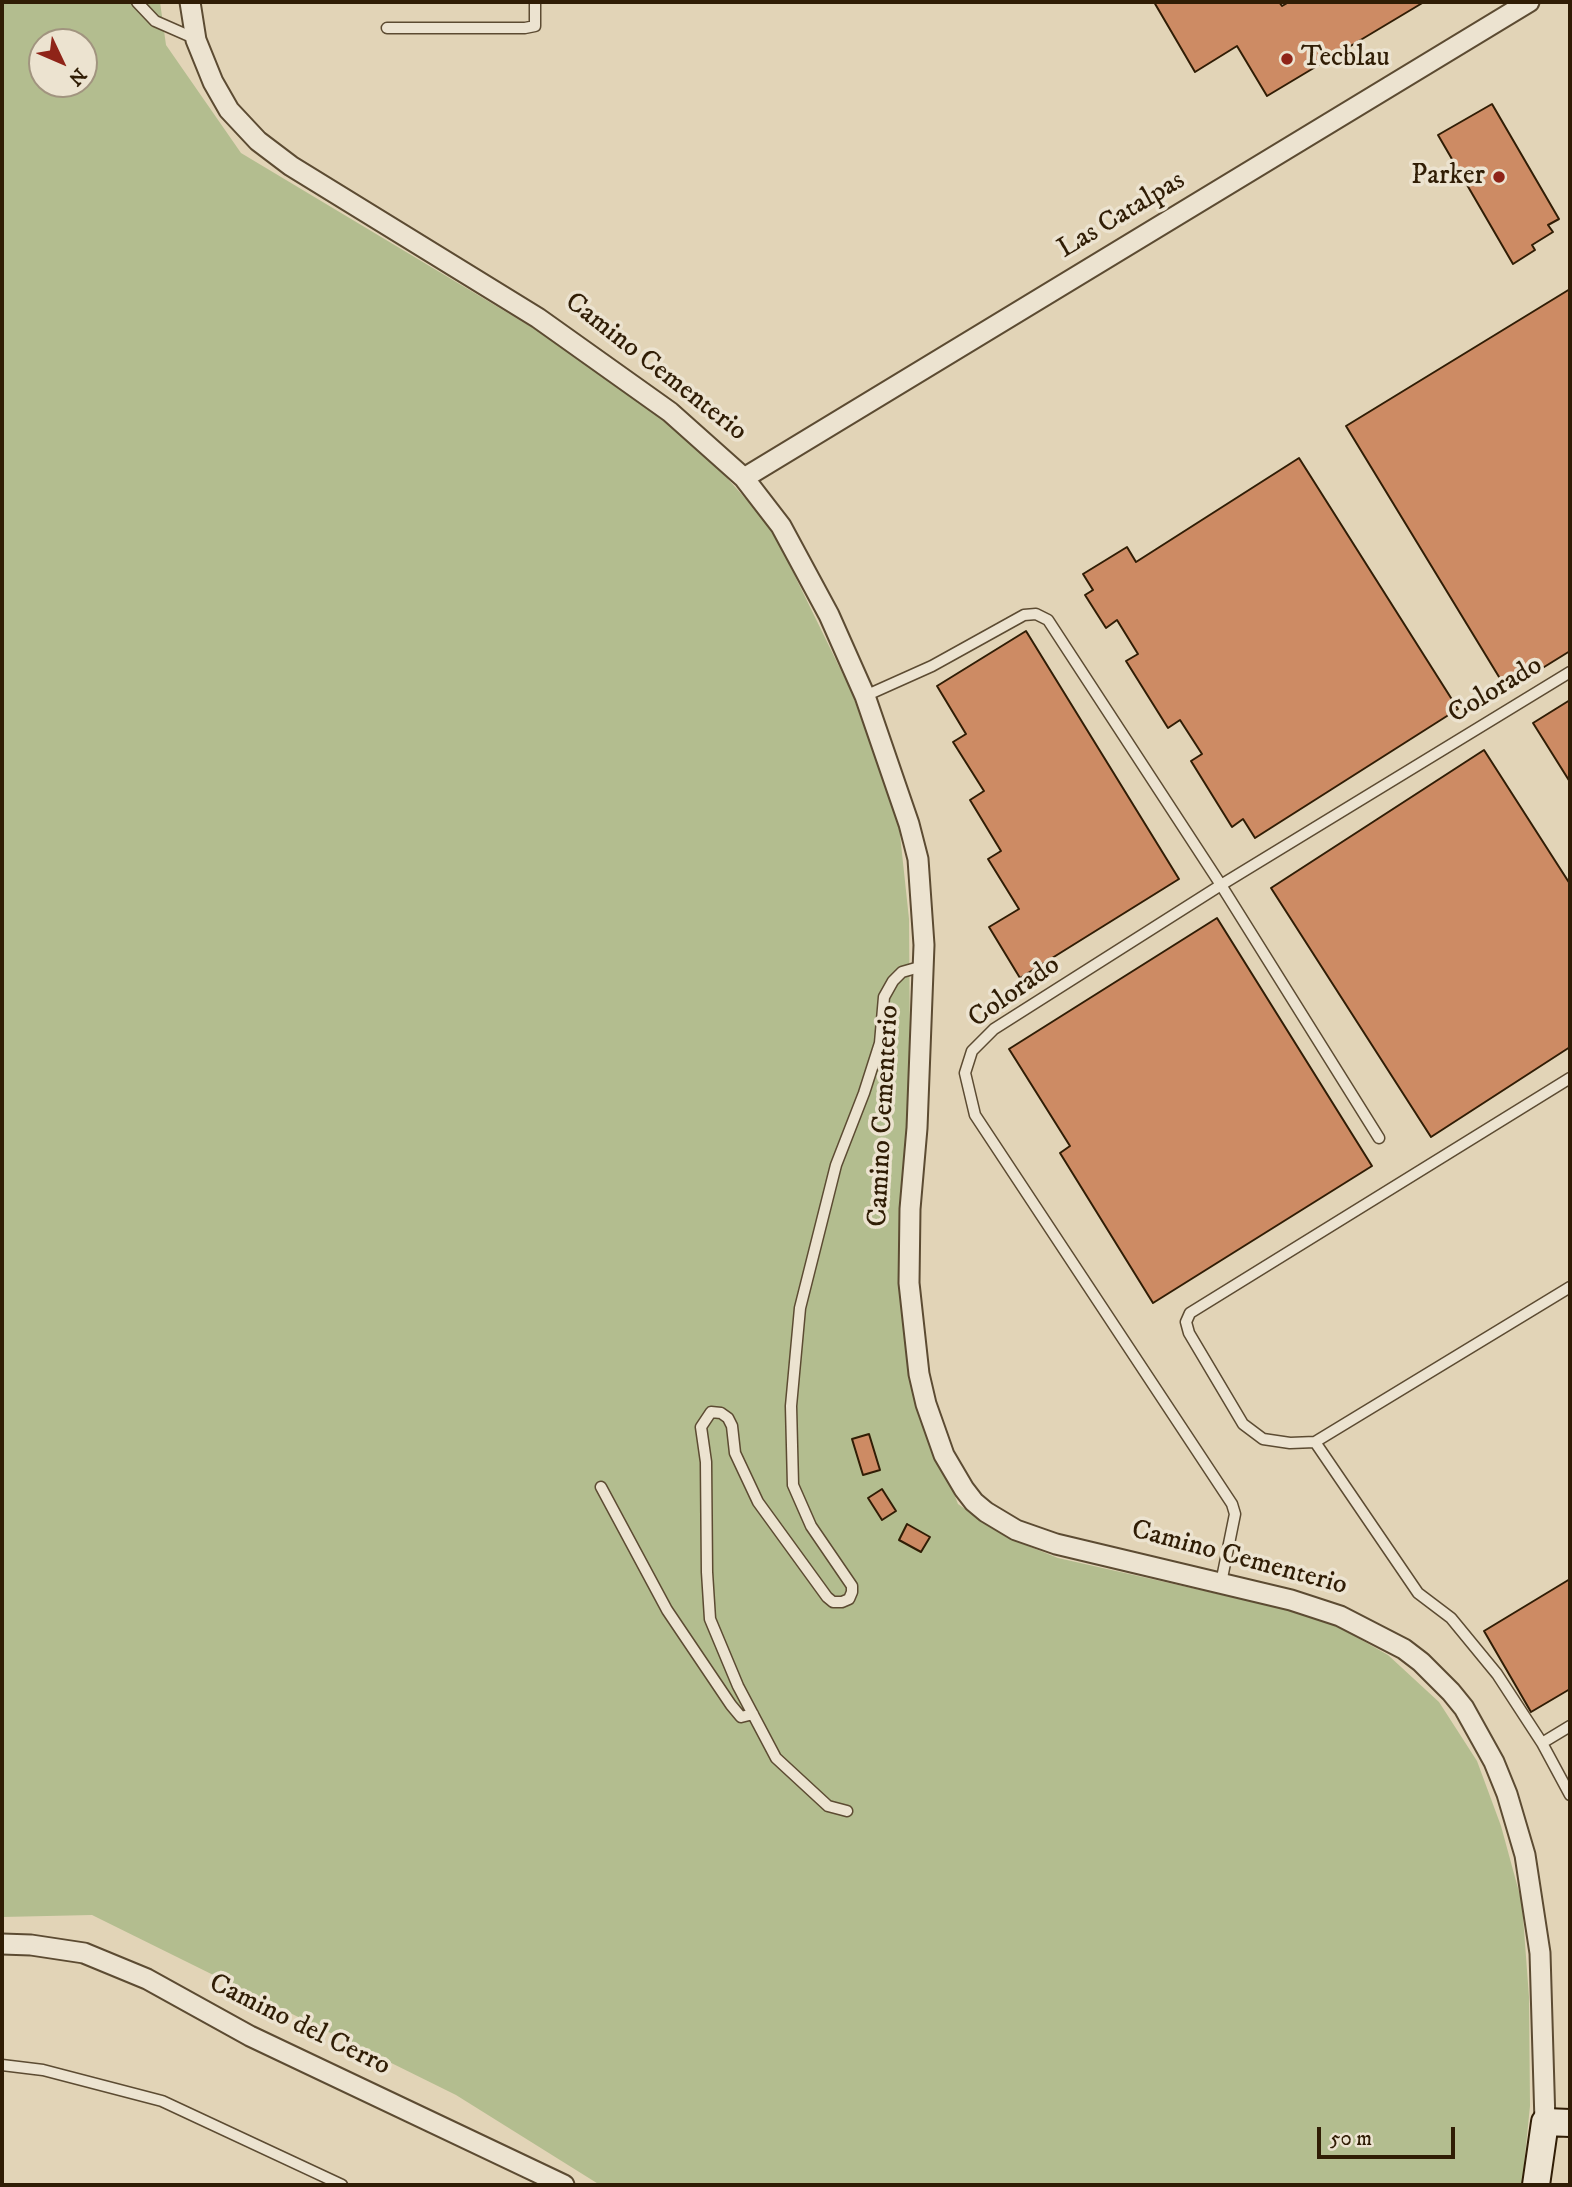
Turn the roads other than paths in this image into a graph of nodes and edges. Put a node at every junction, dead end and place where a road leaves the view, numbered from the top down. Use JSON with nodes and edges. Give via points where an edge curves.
{"nodes":[{"id":1,"x":137,"y":2,"type":"edge"},
{"id":2,"x":190,"y":2,"type":"edge"},
{"id":3,"x":535,"y":2,"type":"edge"},
{"id":4,"x":1529,"y":2,"type":"edge"},
{"id":5,"x":387,"y":28,"type":"dead end"},
{"id":6,"x":196,"y":40,"type":"junction"},
{"id":7,"x":744,"y":478,"type":"junction"},
{"id":8,"x":1570,"y":672,"type":"edge"},
{"id":9,"x":865,"y":696,"type":"junction"},
{"id":10,"x":1221,"y":885,"type":"junction"},
{"id":11,"x":923,"y":966,"type":"junction"},
{"id":12,"x":1570,"y":1078,"type":"edge"},
{"id":13,"x":1379,"y":1138,"type":"dead end"},
{"id":14,"x":1570,"y":1287,"type":"edge"},
{"id":15,"x":1315,"y":1442,"type":"junction"},
{"id":16,"x":601,"y":1487,"type":"dead end"},
{"id":17,"x":1221,"y":1583,"type":"junction"},
{"id":18,"x":753,"y":1714,"type":"junction"},
{"id":19,"x":1570,"y":1726,"type":"edge"},
{"id":20,"x":1542,"y":1743,"type":"junction"},
{"id":21,"x":1570,"y":1795,"type":"edge"},
{"id":22,"x":847,"y":1811,"type":"dead end"},
{"id":23,"x":2,"y":1944,"type":"edge"},
{"id":24,"x":2,"y":2064,"type":"edge"},
{"id":25,"x":1557,"y":2122,"type":"edge"},
{"id":26,"x":342,"y":2185,"type":"edge"},
{"id":27,"x":564,"y":2185,"type":"edge"},
{"id":28,"x":1536,"y":2185,"type":"edge"}],
"edges":[{"from":1,"to":6,"type":"lane","via":[[155,21]]},
{"from":2,"to":6,"type":"street","name":"Camino Cementerio"},
{"from":3,"to":5,"type":"lane","via":[[535,26],[525,28]]},
{"from":4,"to":7,"type":"street","name":"Las Catalpas"},
{"from":6,"to":7,"type":"street","name":"Camino Cementerio","via":[[229,110],[257,141],[538,318],[670,412]]},
{"from":7,"to":9,"type":"street","name":"Camino Cementerio","via":[[798,554]]},
{"from":8,"to":10,"type":"lane","name":"Colorado"},
{"from":9,"to":10,"type":"lane","via":[[932,666],[1024,615],[1048,620]]},
{"from":9,"to":11,"type":"street","name":"Camino Cementerio","via":[[918,859]]},
{"from":10,"to":13,"type":"lane"},
{"from":10,"to":17,"type":"lane","name":"Colorado","via":[[993,1029],[972,1051],[965,1073],[975,1115],[1232,1504],[1235,1514]]},
{"from":11,"to":17,"type":"street","name":"Camino Cementerio","via":[[909,1283],[919,1374],[944,1455],[974,1502],[1016,1530],[1056,1544]]},
{"from":11,"to":18,"type":"lane","via":[[902,972],[884,997],[880,1043],[836,1165],[800,1308],[791,1406],[793,1485],[811,1527],[852,1586],[849,1599],[833,1602],[827,1597],[758,1502],[735,1453],[728,1418],[711,1412],[701,1427],[710,1619]]},
{"from":12,"to":15,"type":"lane","via":[[1190,1313],[1185,1322],[1189,1333],[1242,1424],[1263,1439]]},
{"from":14,"to":15,"type":"lane"},
{"from":15,"to":20,"type":"lane","via":[[1418,1594],[1451,1618],[1497,1674]]},
{"from":16,"to":18,"type":"lane","via":[[667,1610],[716,1684],[737,1714]]},
{"from":17,"to":25,"type":"street","name":"Camino Cementerio","via":[[1310,1605],[1393,1643],[1437,1676],[1469,1717],[1507,1794],[1531,1885]]},
{"from":18,"to":22,"type":"lane","via":[[776,1758],[828,1806]]},
{"from":19,"to":20,"type":"lane"},
{"from":20,"to":21,"type":"lane"},
{"from":23,"to":27,"type":"street","name":"Camino del Cerro","via":[[84,1953],[147,1979],[250,2036]]},
{"from":24,"to":26,"type":"lane","via":[[162,2101]]},
{"from":25,"to":28,"type":"street","name":"Camino Cementerio"}]}
